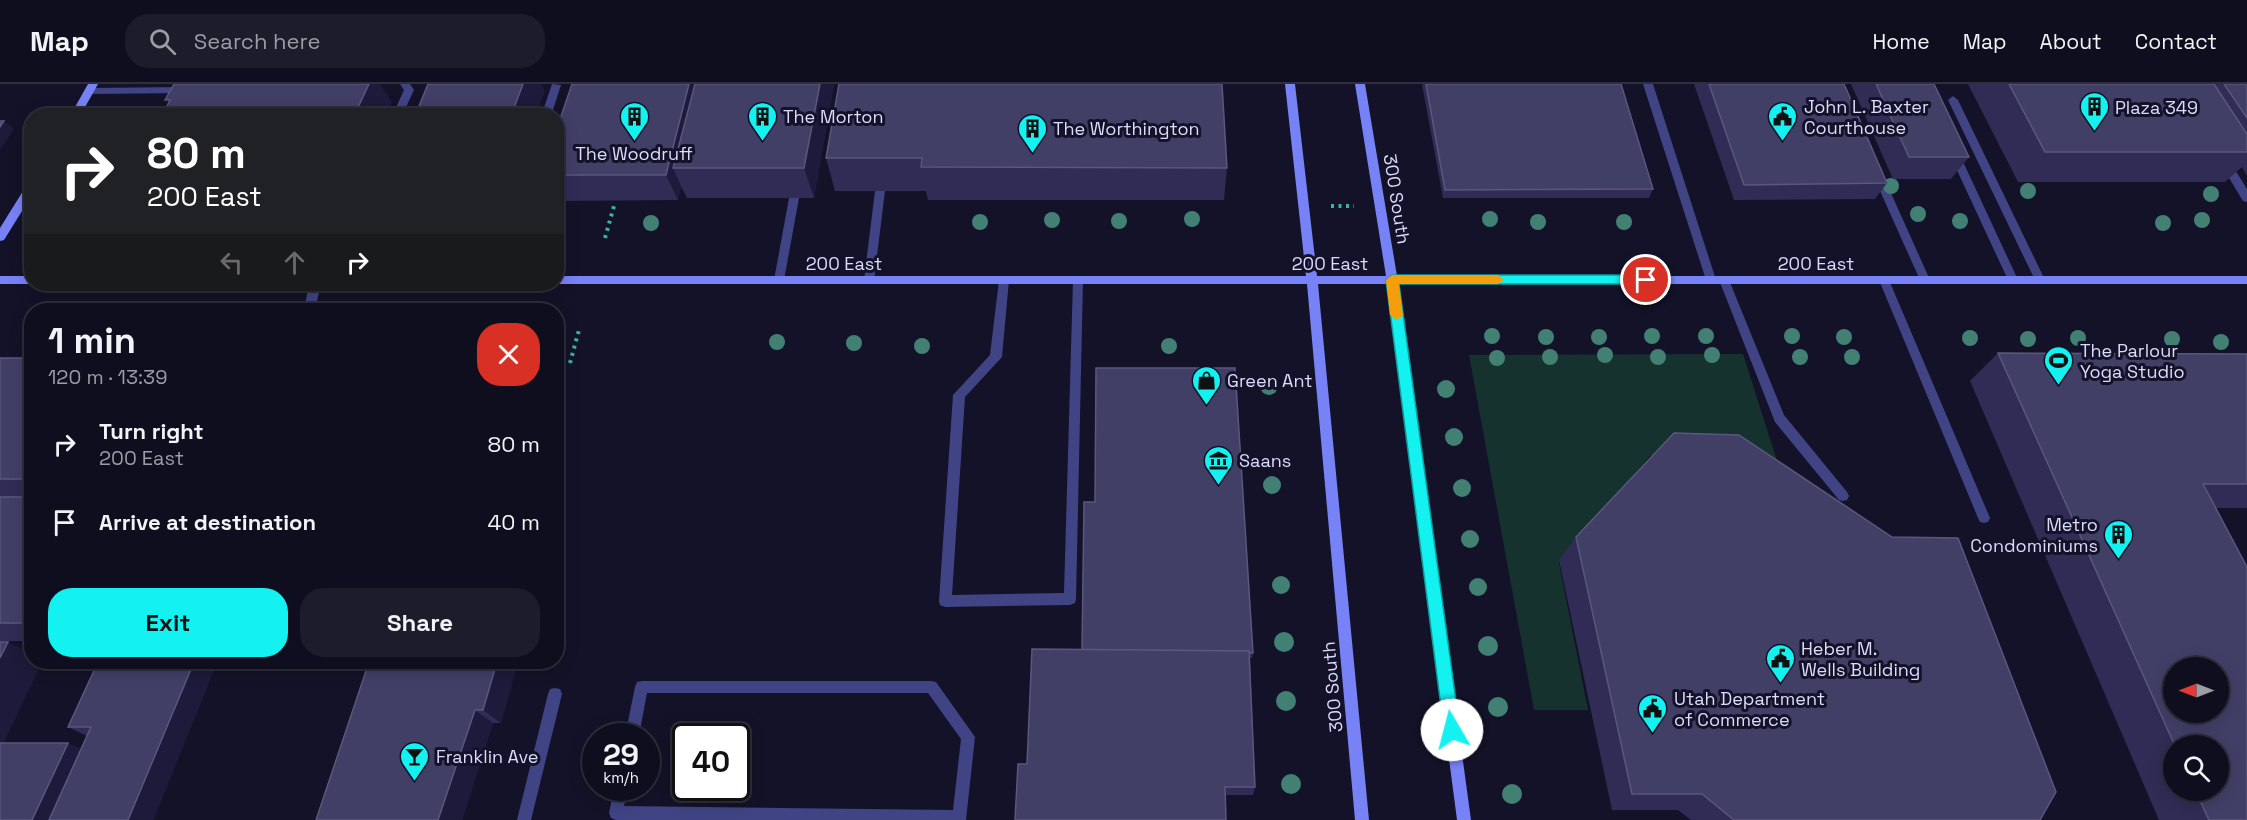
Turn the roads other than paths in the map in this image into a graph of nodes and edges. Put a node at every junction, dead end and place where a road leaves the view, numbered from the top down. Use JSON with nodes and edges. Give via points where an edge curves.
{"nodes":[{"id":1,"x":405,"y":84,"type":"edge"},
{"id":2,"x":1290,"y":84,"type":"edge"},
{"id":3,"x":1360,"y":84,"type":"edge"},
{"id":4,"x":1648,"y":84,"type":"edge"},
{"id":5,"x":556,"y":85,"type":"edge"},
{"id":6,"x":91,"y":87,"type":"edge"},
{"id":7,"x":194,"y":90,"type":"edge"},
{"id":8,"x":1953,"y":100,"type":"dead end"},
{"id":9,"x":79,"y":108,"type":"edge"},
{"id":10,"x":401,"y":108,"type":"edge"},
{"id":11,"x":549,"y":108,"type":"edge"},
{"id":12,"x":1950,"y":145,"type":"edge"},
{"id":13,"x":2217,"y":151,"type":"edge"},
{"id":14,"x":1874,"y":166,"type":"edge"},
{"id":15,"x":880,"y":191,"type":"edge"},
{"id":16,"x":794,"y":198,"type":"edge"},
{"id":17,"x":2247,"y":198,"type":"edge"},
{"id":18,"x":24,"y":199,"type":"edge"},
{"id":19,"x":0,"y":237,"type":"edge"},
{"id":20,"x":0,"y":280,"type":"edge"},
{"id":21,"x":24,"y":280,"type":"edge"},
{"id":22,"x":564,"y":280,"type":"edge"},
{"id":23,"x":779,"y":280,"type":"junction"},
{"id":24,"x":869,"y":280,"type":"junction"},
{"id":25,"x":1004,"y":280,"type":"junction"},
{"id":26,"x":1078,"y":280,"type":"junction"},
{"id":27,"x":1311,"y":280,"type":"junction"},
{"id":28,"x":1392,"y":280,"type":"junction"},
{"id":29,"x":1718,"y":280,"type":"junction"},
{"id":30,"x":1884,"y":280,"type":"junction"},
{"id":31,"x":1925,"y":280,"type":"junction"},
{"id":32,"x":2013,"y":280,"type":"junction"},
{"id":33,"x":2040,"y":280,"type":"junction"},
{"id":34,"x":2247,"y":280,"type":"edge"},
{"id":35,"x":1842,"y":496,"type":"dead end"},
{"id":36,"x":1984,"y":518,"type":"dead end"},
{"id":37,"x":555,"y":694,"type":"dead end"},
{"id":38,"x":635,"y":723,"type":"edge"},
{"id":39,"x":618,"y":801,"type":"edge"},
{"id":40,"x":615,"y":816,"type":"edge"},
{"id":41,"x":960,"y":819,"type":"edge"},
{"id":42,"x":524,"y":820,"type":"edge"},
{"id":43,"x":1362,"y":820,"type":"edge"},
{"id":44,"x":1464,"y":820,"type":"edge"}],
"edges":[{"from":1,"to":10,"type":"lane","via":[[409,90]]},
{"from":2,"to":27,"type":"street","name":"300 South"},
{"from":3,"to":28,"type":"street","name":"300 South"},
{"from":4,"to":29,"type":"lane"},
{"from":5,"to":11,"type":"lane"},
{"from":6,"to":7,"type":"lane"},
{"from":6,"to":9,"type":"street"},
{"from":8,"to":33,"type":"lane"},
{"from":12,"to":32,"type":"lane"},
{"from":13,"to":17,"type":"lane"},
{"from":14,"to":31,"type":"lane"},
{"from":15,"to":24,"type":"lane"},
{"from":16,"to":23,"type":"lane"},
{"from":18,"to":19,"type":"street"},
{"from":20,"to":21,"type":"street"},
{"from":22,"to":23,"type":"street","name":"200 East"},
{"from":23,"to":24,"type":"street","name":"200 East"},
{"from":24,"to":25,"type":"street","name":"200 East"},
{"from":25,"to":26,"type":"street","name":"200 East"},
{"from":25,"to":26,"type":"lane","via":[[996,357],[958,395],[945,601],[1070,599]]},
{"from":26,"to":27,"type":"street","name":"200 East"},
{"from":27,"to":28,"type":"street","name":"200 East"},
{"from":27,"to":43,"type":"street","name":"300 South"},
{"from":28,"to":29,"type":"street","name":"200 East"},
{"from":28,"to":44,"type":"street","name":"300 South"},
{"from":29,"to":30,"type":"street","name":"200 East"},
{"from":29,"to":35,"type":"lane","via":[[1779,418]]},
{"from":30,"to":31,"type":"street","name":"200 East"},
{"from":30,"to":36,"type":"lane"},
{"from":31,"to":32,"type":"street","name":"200 East"},
{"from":32,"to":33,"type":"street","name":"200 East"},
{"from":33,"to":34,"type":"street","name":"200 East"},
{"from":37,"to":42,"type":"lane"},
{"from":38,"to":41,"type":"lane","via":[[642,687],[931,687],[968,737]]},
{"from":39,"to":40,"type":"lane"},
{"from":40,"to":41,"type":"lane"}]}
